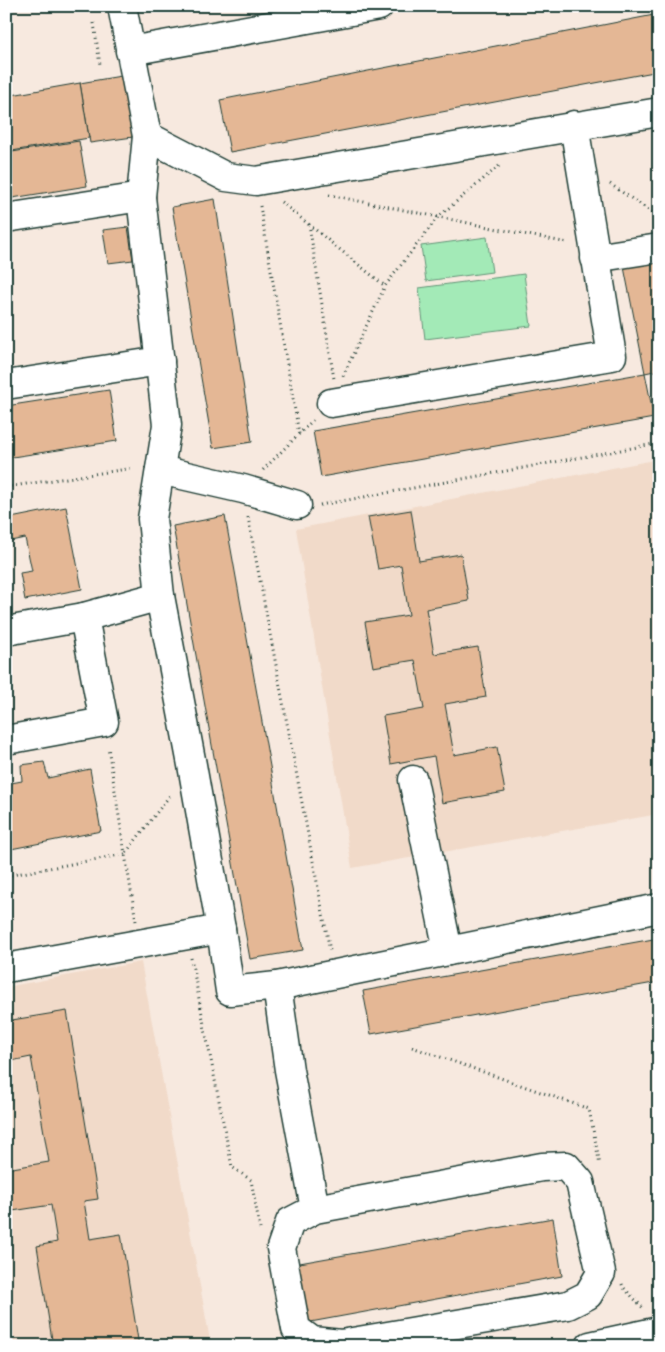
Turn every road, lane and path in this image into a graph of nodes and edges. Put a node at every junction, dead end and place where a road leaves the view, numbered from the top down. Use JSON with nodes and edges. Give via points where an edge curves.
{"nodes":[{"id":1,"x":122,"y":6,"type":"edge"},
{"id":2,"x":379,"y":6,"type":"edge"},
{"id":3,"x":94,"y":23,"type":"dead end"},
{"id":4,"x":130,"y":51,"type":"junction"},
{"id":5,"x":100,"y":65,"type":"dead end"},
{"id":6,"x":659,"y":112,"type":"edge"},
{"id":7,"x":574,"y":125,"type":"junction"},
{"id":8,"x":146,"y":136,"type":"junction"},
{"id":9,"x":505,"y":161,"type":"dead end"},
{"id":10,"x":578,"y":162,"type":"junction"},
{"id":11,"x":256,"y":181,"type":"junction"},
{"id":12,"x":323,"y":194,"type":"dead end"},
{"id":13,"x":141,"y":197,"type":"junction"},
{"id":14,"x":438,"y":217,"type":"junction"},
{"id":15,"x":659,"y":217,"type":"edge"},
{"id":16,"x":6,"y":218,"type":"edge"},
{"id":17,"x":309,"y":224,"type":"junction"},
{"id":18,"x":659,"y":248,"type":"edge"},
{"id":19,"x":594,"y":253,"type":"junction"},
{"id":20,"x":385,"y":286,"type":"junction"},
{"id":21,"x":160,"y":361,"type":"junction"},
{"id":22,"x":6,"y":385,"type":"edge"},
{"id":23,"x":333,"y":397,"type":"junction"},
{"id":24,"x":299,"y":434,"type":"junction"},
{"id":25,"x":659,"y":443,"type":"edge"},
{"id":26,"x":160,"y":470,"type":"junction"},
{"id":27,"x":6,"y":487,"type":"edge"},
{"id":28,"x":243,"y":489,"type":"junction"},
{"id":29,"x":297,"y":505,"type":"joint"},
{"id":30,"x":160,"y":596,"type":"junction"},
{"id":31,"x":84,"y":617,"type":"junction"},
{"id":32,"x":6,"y":631,"type":"edge"},
{"id":33,"x":104,"y":722,"type":"junction"},
{"id":34,"x":6,"y":740,"type":"edge"},
{"id":35,"x":192,"y":765,"type":"junction"},
{"id":36,"x":413,"y":780,"type":"dead end"},
{"id":37,"x":125,"y":854,"type":"junction"},
{"id":38,"x":6,"y":876,"type":"edge"},
{"id":39,"x":659,"y":908,"type":"edge"},
{"id":40,"x":221,"y":929,"type":"junction"},
{"id":41,"x":187,"y":935,"type":"junction"},
{"id":42,"x":140,"y":944,"type":"junction"},
{"id":43,"x":448,"y":950,"type":"junction"},
{"id":44,"x":6,"y":968,"type":"edge"},
{"id":45,"x":335,"y":973,"type":"junction"},
{"id":46,"x":277,"y":986,"type":"junction"},
{"id":47,"x":315,"y":1209,"type":"junction"},
{"id":48,"x":262,"y":1239,"type":"dead end"},
{"id":49,"x":659,"y":1331,"type":"edge"},
{"id":50,"x":590,"y":1346,"type":"edge"}],
"edges":[{"from":1,"to":4,"type":"lane"},
{"from":2,"to":4,"type":"lane"},
{"from":3,"to":5,"type":"path"},
{"from":4,"to":8,"type":"lane"},
{"from":6,"to":7,"type":"lane"},
{"from":7,"to":10,"type":"lane"},
{"from":7,"to":11,"type":"lane"},
{"from":8,"to":11,"type":"lane","via":[[226,177]]},
{"from":8,"to":13,"type":"lane"},
{"from":9,"to":14,"type":"path"},
{"from":10,"to":15,"type":"path"},
{"from":10,"to":19,"type":"lane"},
{"from":11,"to":17,"type":"path"},
{"from":11,"to":24,"type":"path"},
{"from":12,"to":14,"type":"path"},
{"from":13,"to":16,"type":"lane"},
{"from":13,"to":21,"type":"lane"},
{"from":14,"to":19,"type":"path"},
{"from":14,"to":20,"type":"path"},
{"from":17,"to":20,"type":"path"},
{"from":17,"to":23,"type":"path"},
{"from":18,"to":19,"type":"lane"},
{"from":19,"to":23,"type":"lane","via":[[612,356]]},
{"from":20,"to":23,"type":"path"},
{"from":21,"to":22,"type":"lane"},
{"from":21,"to":26,"type":"lane","via":[[167,425]]},
{"from":23,"to":24,"type":"path"},
{"from":24,"to":28,"type":"path"},
{"from":25,"to":29,"type":"path","via":[[308,508]]},
{"from":26,"to":27,"type":"path","via":[[130,468]]},
{"from":26,"to":28,"type":"lane"},
{"from":26,"to":30,"type":"lane","via":[[152,519]]},
{"from":28,"to":29,"type":"lane"},
{"from":28,"to":45,"type":"path"},
{"from":30,"to":31,"type":"lane"},
{"from":30,"to":35,"type":"lane"},
{"from":31,"to":32,"type":"lane"},
{"from":31,"to":33,"type":"lane"},
{"from":33,"to":34,"type":"lane"},
{"from":33,"to":37,"type":"path"},
{"from":35,"to":37,"type":"path"},
{"from":35,"to":40,"type":"lane"},
{"from":36,"to":43,"type":"lane"},
{"from":37,"to":38,"type":"path"},
{"from":37,"to":42,"type":"path"},
{"from":39,"to":43,"type":"lane"},
{"from":40,"to":41,"type":"lane"},
{"from":40,"to":46,"type":"lane","via":[[230,992]]},
{"from":41,"to":42,"type":"lane"},
{"from":41,"to":48,"type":"path","via":[[232,1167],[251,1180]]},
{"from":42,"to":44,"type":"lane"},
{"from":43,"to":45,"type":"lane"},
{"from":45,"to":46,"type":"lane"},
{"from":46,"to":47,"type":"lane"},
{"from":47,"to":47,"type":"lane","via":[[290,1222],[281,1248],[296,1329],[312,1341],[341,1344],[568,1305],[588,1295],[601,1273],[580,1182],[566,1166],[542,1167]]},
{"from":49,"to":50,"type":"lane"}]}
